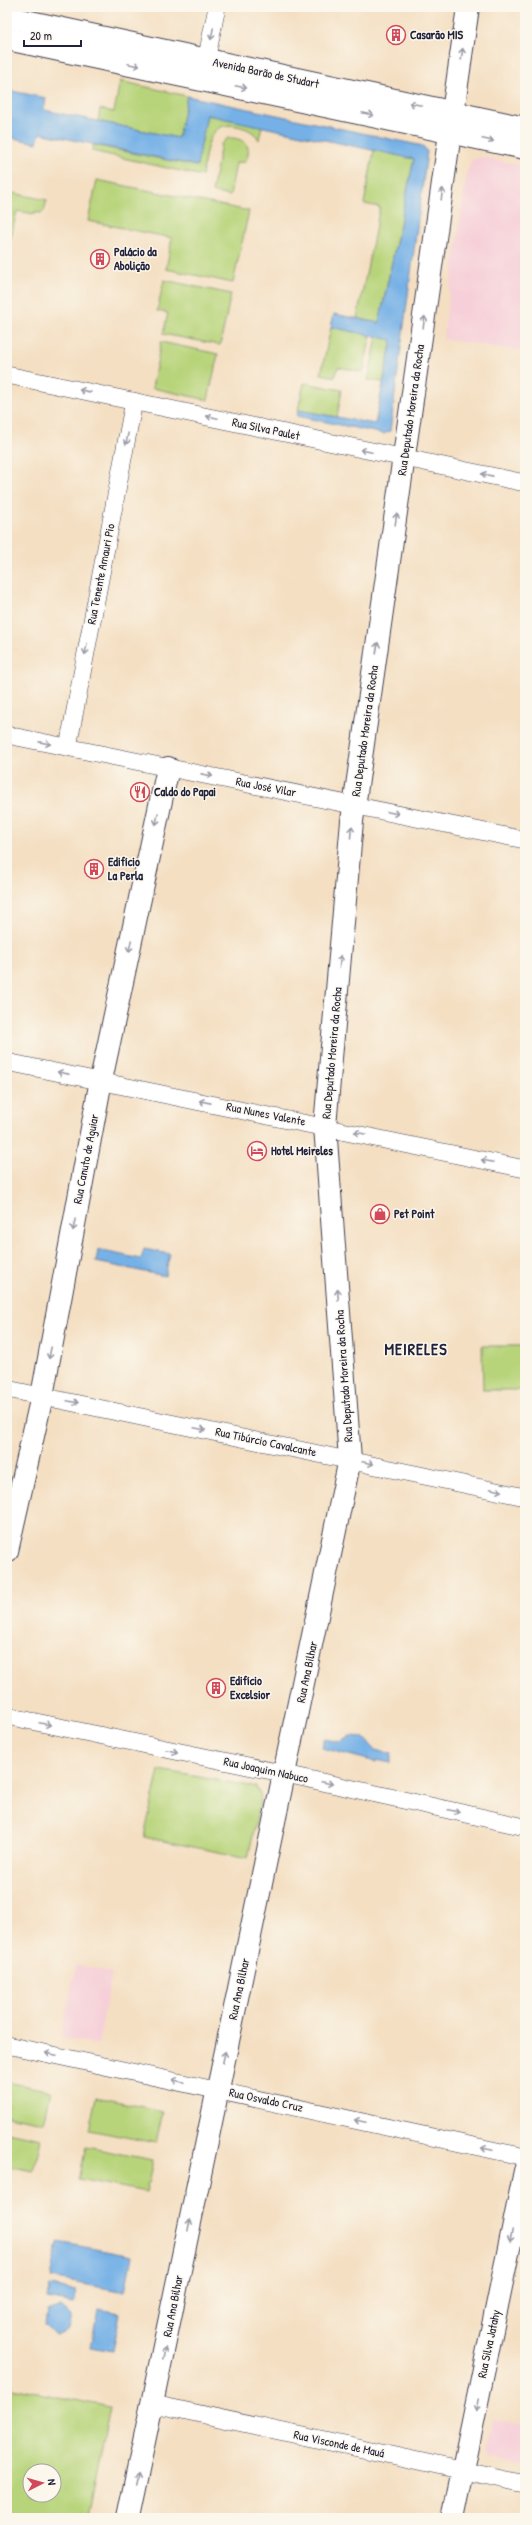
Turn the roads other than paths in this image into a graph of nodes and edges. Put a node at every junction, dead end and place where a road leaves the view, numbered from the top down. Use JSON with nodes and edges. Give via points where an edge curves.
{"nodes":[{"id":1,"x":217,"y":7,"type":"edge"},
{"id":2,"x":468,"y":7,"type":"edge"},
{"id":3,"x":7,"y":17,"type":"edge"},
{"id":4,"x":7,"y":39,"type":"edge"},
{"id":5,"x":204,"y":70,"type":"junction"},
{"id":6,"x":452,"y":122,"type":"junction"},
{"id":7,"x":525,"y":128,"type":"edge"},
{"id":8,"x":525,"y":148,"type":"edge"},
{"id":9,"x":7,"y":375,"type":"edge"},
{"id":10,"x":134,"y":401,"type":"junction"},
{"id":11,"x":405,"y":458,"type":"junction"},
{"id":12,"x":525,"y":483,"type":"edge"},
{"id":13,"x":7,"y":735,"type":"edge"},
{"id":14,"x":68,"y":747,"type":"junction"},
{"id":15,"x":168,"y":768,"type":"junction"},
{"id":16,"x":354,"y":805,"type":"junction"},
{"id":17,"x":525,"y":840,"type":"edge"},
{"id":18,"x":7,"y":1062,"type":"edge"},
{"id":19,"x":101,"y":1080,"type":"junction"},
{"id":20,"x":325,"y":1126,"type":"junction"},
{"id":21,"x":525,"y":1169,"type":"edge"},
{"id":22,"x":7,"y":1389,"type":"edge"},
{"id":23,"x":42,"y":1396,"type":"junction"},
{"id":24,"x":350,"y":1459,"type":"junction"},
{"id":25,"x":525,"y":1496,"type":"edge"},
{"id":26,"x":7,"y":1551,"type":"edge"},
{"id":27,"x":7,"y":1716,"type":"edge"},
{"id":28,"x":286,"y":1774,"type":"junction"},
{"id":29,"x":525,"y":1827,"type":"edge"},
{"id":30,"x":7,"y":2045,"type":"edge"},
{"id":31,"x":217,"y":2090,"type":"junction"},
{"id":32,"x":525,"y":2157,"type":"edge"},
{"id":33,"x":525,"y":2171,"type":"edge"},
{"id":34,"x":154,"y":2404,"type":"junction"},
{"id":35,"x":463,"y":2471,"type":"junction"},
{"id":36,"x":525,"y":2484,"type":"edge"},
{"id":37,"x":128,"y":2518,"type":"edge"},
{"id":38,"x":453,"y":2518,"type":"edge"}],
"edges":[{"from":1,"to":5,"type":"street","one_way":true},
{"from":6,"to":2,"type":"street","name":"Rua Deputado Moreira da Rocha","one_way":true},
{"from":3,"to":5,"type":"street","name":"Avenida Barão de Studart"},
{"from":4,"to":5,"type":"street","name":"Avenida Barão de Studart","one_way":true},
{"from":5,"to":6,"type":"street","name":"Avenida Barão de Studart"},
{"from":6,"to":7,"type":"street","name":"Avenida Barão de Studart"},
{"from":6,"to":8,"type":"street","name":"Avenida Barão de Studart","one_way":true},
{"from":11,"to":6,"type":"street","name":"Rua Deputado Moreira da Rocha","one_way":true},
{"from":10,"to":9,"type":"street","name":"Rua Silva Paulet","one_way":true},
{"from":11,"to":10,"type":"street","name":"Rua Silva Paulet","one_way":true},
{"from":10,"to":14,"type":"street","name":"Rua Tenente Amauri Pio","one_way":true},
{"from":12,"to":11,"type":"street","name":"Rua Silva Paulet","one_way":true},
{"from":16,"to":11,"type":"street","name":"Rua Deputado Moreira da Rocha","one_way":true},
{"from":13,"to":14,"type":"street","name":"Rua José Vilar","one_way":true},
{"from":14,"to":15,"type":"street","name":"Rua José Vilar"},
{"from":15,"to":16,"type":"street","name":"Rua José Vilar","one_way":true},
{"from":15,"to":19,"type":"street","name":"Rua Canuto de Aguiar","one_way":true},
{"from":16,"to":17,"type":"street","name":"Rua José Vilar","one_way":true},
{"from":20,"to":16,"type":"street","name":"Rua Deputado Moreira da Rocha","one_way":true},
{"from":19,"to":18,"type":"street","name":"Rua Nunes Valente","one_way":true},
{"from":20,"to":19,"type":"street","name":"Rua Nunes Valente","one_way":true},
{"from":19,"to":23,"type":"street","name":"Rua Canuto de Aguiar","one_way":true},
{"from":21,"to":20,"type":"street","name":"Rua Nunes Valente","one_way":true},
{"from":24,"to":20,"type":"street","name":"Rua Deputado Moreira da Rocha","one_way":true},
{"from":22,"to":23,"type":"street","name":"Rua Tibúrcio Cavalcante"},
{"from":23,"to":24,"type":"street","name":"Rua Tibúrcio Cavalcante","one_way":true},
{"from":23,"to":26,"type":"street","name":"Rua Canuto de Aguiar"},
{"from":24,"to":25,"type":"street","name":"Rua Tibúrcio Cavalcante","one_way":true},
{"from":24,"to":28,"type":"street","name":"Rua Ana Bilhar"},
{"from":27,"to":28,"type":"street","name":"Rua Joaquim Nabuco","one_way":true},
{"from":28,"to":29,"type":"street","name":"Rua Joaquim Nabuco","one_way":true},
{"from":31,"to":28,"type":"street","name":"Rua Ana Bilhar","one_way":true},
{"from":31,"to":30,"type":"street","name":"Rua Osvaldo Cruz","one_way":true},
{"from":32,"to":31,"type":"street","name":"Rua Osvaldo Cruz","one_way":true},
{"from":34,"to":31,"type":"street","name":"Rua Ana Bilhar","one_way":true},
{"from":33,"to":35,"type":"street","name":"Rua Silva Jatahy","one_way":true},
{"from":34,"to":35,"type":"street","name":"Rua Visconde de Mauá"},
{"from":37,"to":34,"type":"street","name":"Rua Ana Bilhar","one_way":true},
{"from":35,"to":36,"type":"street","name":"Rua Visconde de Mauá"},
{"from":35,"to":38,"type":"street","name":"Rua Silva Jatahy"}]}
